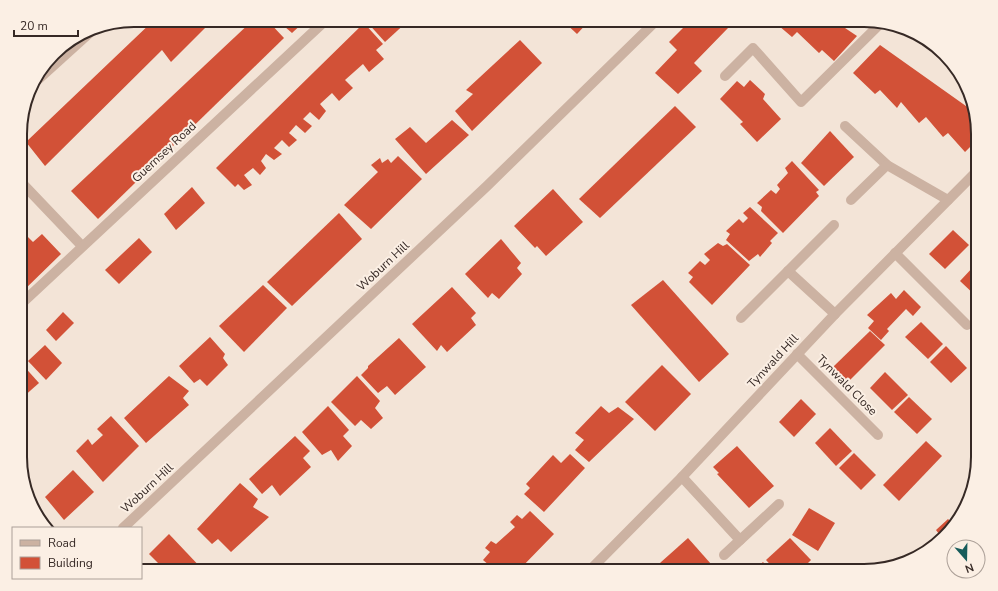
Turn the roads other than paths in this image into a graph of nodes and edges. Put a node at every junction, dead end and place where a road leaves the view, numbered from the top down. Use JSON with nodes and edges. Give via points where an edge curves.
{"nodes":[{"id":1,"x":318,"y":27,"type":"edge"},
{"id":2,"x":650,"y":27,"type":"edge"},
{"id":3,"x":876,"y":28,"type":"edge"},
{"id":4,"x":80,"y":42,"type":"edge"},
{"id":5,"x":51,"y":68,"type":"edge"},
{"id":6,"x":725,"y":76,"type":"dead end"},
{"id":7,"x":845,"y":126,"type":"dead end"},
{"id":8,"x":887,"y":165,"type":"junction"},
{"id":9,"x":971,"y":177,"type":"edge"},
{"id":10,"x":27,"y":188,"type":"edge"},
{"id":11,"x":851,"y":200,"type":"dead end"},
{"id":12,"x":948,"y":200,"type":"junction"},
{"id":13,"x":834,"y":225,"type":"dead end"},
{"id":14,"x":82,"y":246,"type":"junction"},
{"id":15,"x":895,"y":253,"type":"junction"},
{"id":16,"x":788,"y":272,"type":"junction"},
{"id":17,"x":27,"y":298,"type":"edge"},
{"id":18,"x":835,"y":314,"type":"junction"},
{"id":19,"x":741,"y":318,"type":"dead end"},
{"id":20,"x":967,"y":325,"type":"dead end"},
{"id":21,"x":797,"y":354,"type":"junction"},
{"id":22,"x":878,"y":435,"type":"dead end"},
{"id":23,"x":682,"y":476,"type":"junction"},
{"id":24,"x":779,"y":504,"type":"dead end"},
{"id":25,"x":124,"y":527,"type":"edge"},
{"id":26,"x":740,"y":540,"type":"junction"},
{"id":27,"x":724,"y":555,"type":"dead end"},
{"id":28,"x":596,"y":564,"type":"edge"}],
"edges":[{"from":1,"to":14,"type":"street","name":"Guernsey Road"},
{"from":2,"to":25,"type":"street","name":"Woburn Hill","via":[[487,186]]},
{"from":3,"to":6,"type":"street","via":[[801,102],[753,48]]},
{"from":4,"to":5,"type":"street"},
{"from":7,"to":8,"type":"street"},
{"from":8,"to":11,"type":"street"},
{"from":8,"to":12,"type":"street"},
{"from":9,"to":12,"type":"street","name":"Tynwald Hill"},
{"from":10,"to":14,"type":"street"},
{"from":12,"to":15,"type":"street","name":"Tynwald Hill"},
{"from":13,"to":16,"type":"street"},
{"from":14,"to":17,"type":"street","name":"Guernsey Road"},
{"from":15,"to":18,"type":"street","name":"Tynwald Hill"},
{"from":15,"to":20,"type":"street"},
{"from":16,"to":18,"type":"street"},
{"from":16,"to":19,"type":"street"},
{"from":18,"to":21,"type":"street","name":"Tynwald Hill"},
{"from":21,"to":22,"type":"street","name":"Tynwald Close"},
{"from":21,"to":23,"type":"street","name":"Tynwald Hill"},
{"from":23,"to":26,"type":"street"},
{"from":23,"to":28,"type":"street","name":"Tynwald Hill"},
{"from":24,"to":26,"type":"street"},
{"from":26,"to":27,"type":"street"}]}
